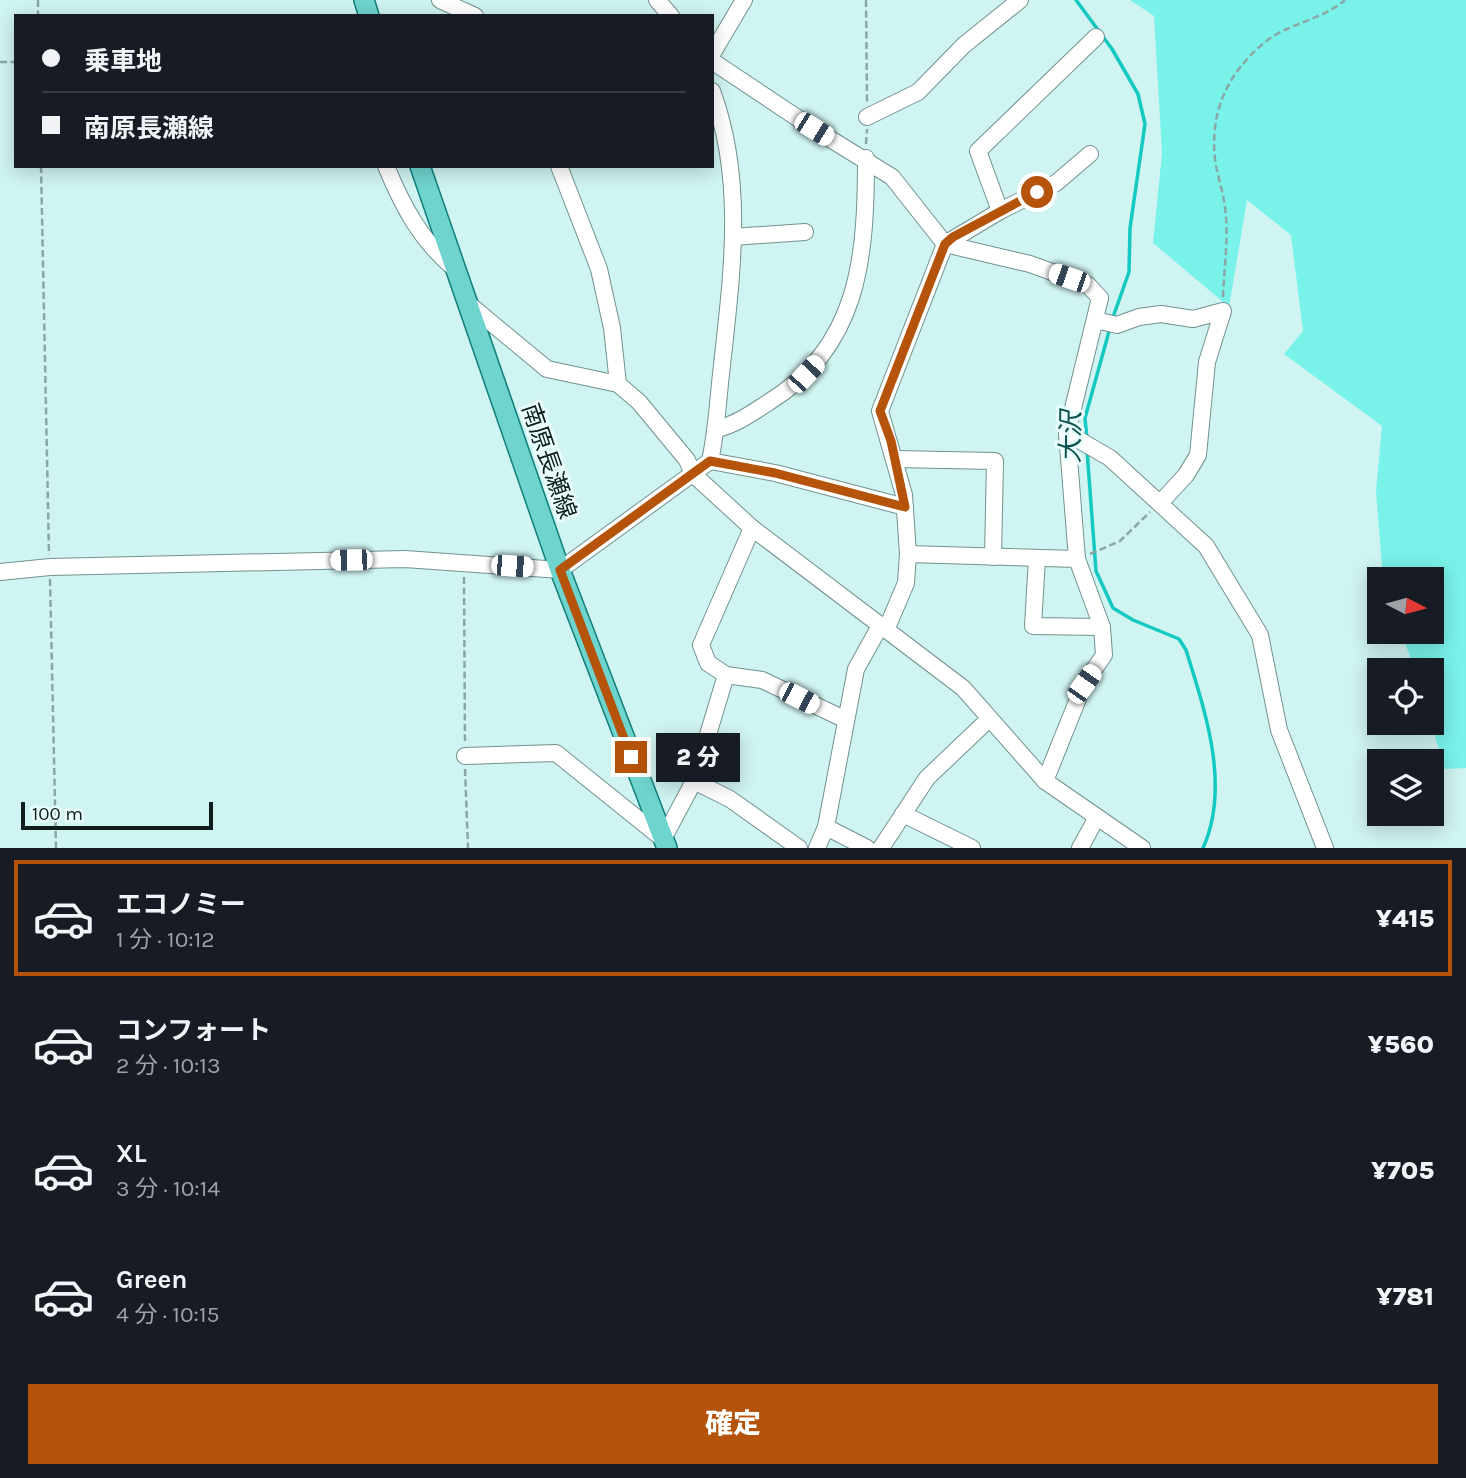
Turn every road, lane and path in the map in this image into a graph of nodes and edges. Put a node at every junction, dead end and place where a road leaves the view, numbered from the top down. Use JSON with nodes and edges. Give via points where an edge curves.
{"nodes":[{"id":1,"x":440,"y":0,"type":"edge"},
{"id":2,"x":657,"y":0,"type":"edge"},
{"id":3,"x":744,"y":0,"type":"edge"},
{"id":4,"x":866,"y":0,"type":"edge"},
{"id":5,"x":1020,"y":0,"type":"edge"},
{"id":6,"x":1345,"y":0,"type":"edge"},
{"id":7,"x":471,"y":14,"type":"edge"},
{"id":8,"x":669,"y":14,"type":"edge"},
{"id":9,"x":1096,"y":37,"type":"dead end"},
{"id":10,"x":714,"y":51,"type":"edge"},
{"id":11,"x":714,"y":62,"type":"edge"},
{"id":12,"x":714,"y":97,"type":"edge"},
{"id":13,"x":867,"y":117,"type":"junction"},
{"id":14,"x":1090,"y":153,"type":"dead end"},
{"id":15,"x":866,"y":158,"type":"junction"},
{"id":16,"x":41,"y":168,"type":"edge"},
{"id":17,"x":387,"y":168,"type":"edge"},
{"id":18,"x":421,"y":168,"type":"edge"},
{"id":19,"x":560,"y":168,"type":"edge"},
{"id":20,"x":1000,"y":211,"type":"junction"},
{"id":21,"x":805,"y":232,"type":"dead end"},
{"id":22,"x":733,"y":237,"type":"junction"},
{"id":23,"x":945,"y":244,"type":"junction"},
{"id":24,"x":455,"y":269,"type":"junction"},
{"id":25,"x":471,"y":306,"type":"junction"},
{"id":26,"x":1223,"y":311,"type":"junction"},
{"id":27,"x":1095,"y":320,"type":"junction"},
{"id":28,"x":618,"y":384,"type":"junction"},
{"id":29,"x":717,"y":429,"type":"junction"},
{"id":30,"x":1067,"y":433,"type":"junction"},
{"id":31,"x":895,"y":459,"type":"junction"},
{"id":32,"x":710,"y":461,"type":"junction"},
{"id":33,"x":693,"y":474,"type":"junction"},
{"id":34,"x":1160,"y":503,"type":"junction"},
{"id":35,"x":905,"y":507,"type":"junction"},
{"id":36,"x":752,"y":528,"type":"junction"},
{"id":37,"x":908,"y":554,"type":"junction"},
{"id":38,"x":993,"y":556,"type":"junction"},
{"id":39,"x":1037,"y":558,"type":"junction"},
{"id":40,"x":1077,"y":559,"type":"junction"},
{"id":41,"x":464,"y":563,"type":"junction"},
{"id":42,"x":50,"y":567,"type":"junction"},
{"id":43,"x":560,"y":570,"type":"junction"},
{"id":44,"x":0,"y":572,"type":"edge"},
{"id":45,"x":1102,"y":627,"type":"junction"},
{"id":46,"x":883,"y":628,"type":"junction"},
{"id":47,"x":726,"y":675,"type":"junction"},
{"id":48,"x":844,"y":719,"type":"junction"},
{"id":49,"x":989,"y":719,"type":"junction"},
{"id":50,"x":465,"y":756,"type":"junction"},
{"id":51,"x":694,"y":781,"type":"junction"},
{"id":52,"x":1045,"y":781,"type":"junction"},
{"id":53,"x":904,"y":814,"type":"junction"},
{"id":54,"x":1097,"y":817,"type":"junction"},
{"id":55,"x":826,"y":827,"type":"junction"},
{"id":56,"x":665,"y":843,"type":"edge"},
{"id":57,"x":1140,"y":847,"type":"edge"},
{"id":58,"x":56,"y":848,"type":"edge"},
{"id":59,"x":468,"y":848,"type":"edge"},
{"id":60,"x":799,"y":848,"type":"edge"},
{"id":61,"x":817,"y":848,"type":"edge"},
{"id":62,"x":867,"y":848,"type":"edge"},
{"id":63,"x":881,"y":848,"type":"edge"},
{"id":64,"x":972,"y":848,"type":"edge"},
{"id":65,"x":1080,"y":848,"type":"edge"},
{"id":66,"x":1325,"y":848,"type":"edge"}],
"edges":[{"from":1,"to":7,"type":"street"},
{"from":2,"to":8,"type":"street"},
{"from":3,"to":10,"type":"street"},
{"from":4,"to":13,"type":"path"},
{"from":5,"to":13,"type":"street","via":[[964,45],[918,92]]},
{"from":6,"to":26,"type":"path","via":[[1333,11],[1266,42],[1235,75],[1217,107],[1215,160],[1228,245]]},
{"from":9,"to":20,"type":"street","via":[[978,151]]},
{"from":11,"to":15,"type":"street"},
{"from":12,"to":22,"type":"street","via":[[728,137]]},
{"from":13,"to":15,"type":"path"},
{"from":14,"to":20,"type":"street","via":[[1056,183]]},
{"from":15,"to":23,"type":"street","via":[[892,177]]},
{"from":15,"to":29,"type":"street","via":[[862,262],[834,338],[796,386],[732,425]]},
{"from":16,"to":42,"type":"path"},
{"from":17,"to":24,"type":"street","via":[[411,222]]},
{"from":18,"to":24,"type":"main road","name":"南原長瀬線"},
{"from":19,"to":28,"type":"street","via":[[599,269]]},
{"from":20,"to":23,"type":"street"},
{"from":21,"to":22,"type":"street"},
{"from":22,"to":29,"type":"street"},
{"from":23,"to":27,"type":"street","via":[[1030,264],[1088,285],[1100,298]]},
{"from":23,"to":31,"type":"street","via":[[880,411]]},
{"from":24,"to":25,"type":"main road","name":"南原長瀬線"},
{"from":25,"to":28,"type":"street","via":[[547,369]]},
{"from":25,"to":43,"type":"main road","name":"南原長瀬線"},
{"from":26,"to":27,"type":"street","via":[[1193,319],[1161,314],[1117,325]]},
{"from":26,"to":34,"type":"street","via":[[1207,362],[1198,455]]},
{"from":27,"to":30,"type":"street"},
{"from":28,"to":33,"type":"street","via":[[639,402],[687,460]]},
{"from":29,"to":32,"type":"street"},
{"from":30,"to":34,"type":"street","via":[[1110,458]]},
{"from":30,"to":40,"type":"street"},
{"from":31,"to":35,"type":"street"},
{"from":31,"to":38,"type":"street","via":[[995,461]]},
{"from":32,"to":33,"type":"street"},
{"from":32,"to":35,"type":"street"},
{"from":33,"to":36,"type":"street"},
{"from":33,"to":43,"type":"street"},
{"from":34,"to":40,"type":"path","via":[[1120,541]]},
{"from":34,"to":66,"type":"street","via":[[1206,546],[1260,635],[1279,730]]},
{"from":35,"to":37,"type":"street"},
{"from":36,"to":46,"type":"street"},
{"from":36,"to":47,"type":"street","via":[[701,645],[708,663]]},
{"from":37,"to":38,"type":"street"},
{"from":37,"to":46,"type":"street","via":[[906,583]]},
{"from":38,"to":39,"type":"street"},
{"from":39,"to":40,"type":"street"},
{"from":39,"to":45,"type":"street","via":[[1033,626]]},
{"from":40,"to":45,"type":"street"},
{"from":41,"to":42,"type":"street","via":[[405,559]]},
{"from":41,"to":43,"type":"street"},
{"from":41,"to":50,"type":"path"},
{"from":42,"to":44,"type":"street"},
{"from":42,"to":58,"type":"path"},
{"from":43,"to":56,"type":"main road","name":"南原長瀬線"},
{"from":45,"to":52,"type":"street","via":[[1104,655],[1084,684]]},
{"from":46,"to":48,"type":"street","via":[[856,669]]},
{"from":46,"to":49,"type":"street","via":[[963,688]]},
{"from":47,"to":48,"type":"street","via":[[762,680]]},
{"from":47,"to":51,"type":"street"},
{"from":48,"to":55,"type":"street"},
{"from":49,"to":52,"type":"street"},
{"from":49,"to":53,"type":"street","via":[[927,778]]},
{"from":50,"to":56,"type":"street","via":[[556,753]]},
{"from":50,"to":59,"type":"path"},
{"from":51,"to":56,"type":"street"},
{"from":51,"to":60,"type":"street","via":[[730,799]]},
{"from":52,"to":54,"type":"street"},
{"from":53,"to":63,"type":"street"},
{"from":53,"to":64,"type":"street"},
{"from":54,"to":57,"type":"street"},
{"from":54,"to":65,"type":"street"},
{"from":55,"to":61,"type":"street"},
{"from":55,"to":62,"type":"street"}]}
